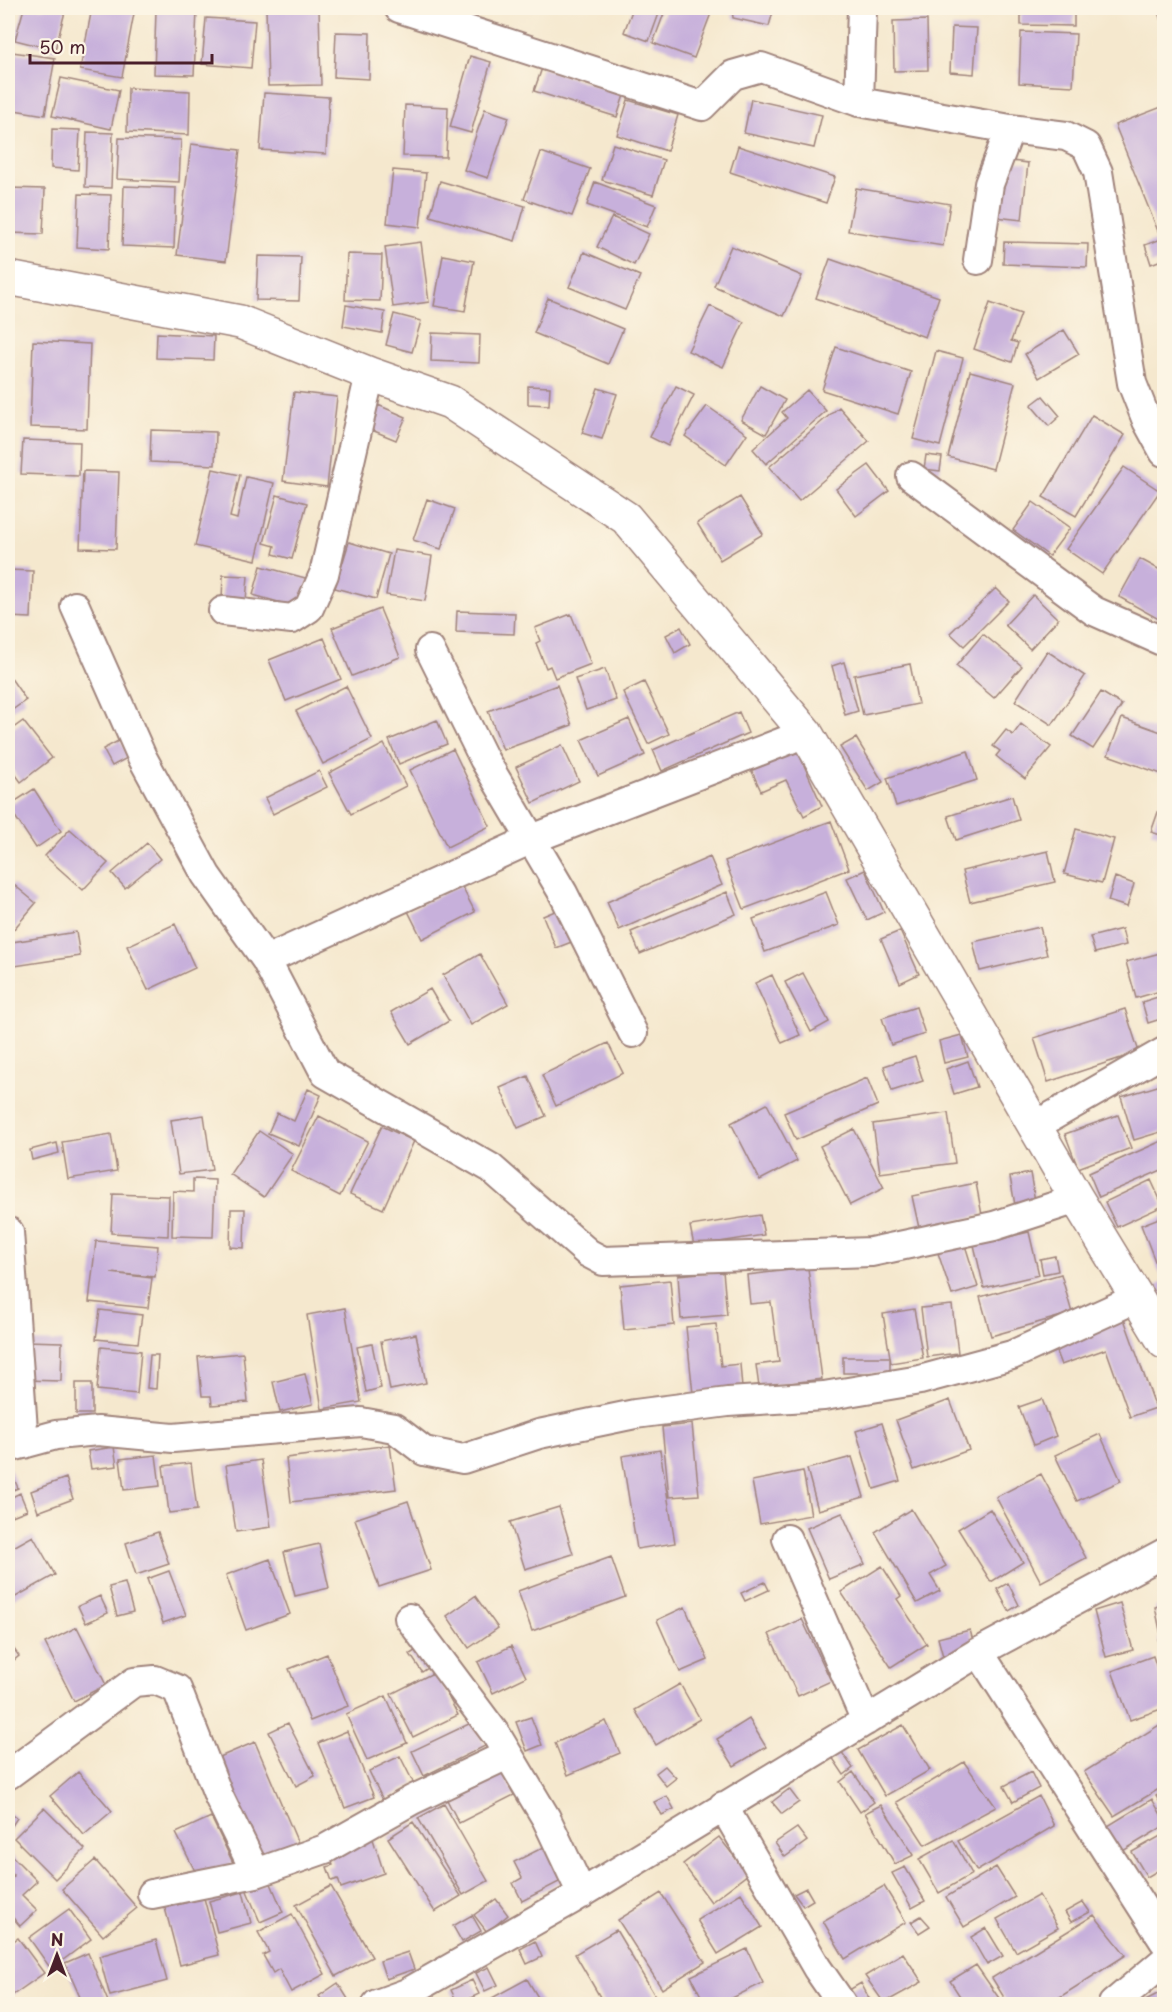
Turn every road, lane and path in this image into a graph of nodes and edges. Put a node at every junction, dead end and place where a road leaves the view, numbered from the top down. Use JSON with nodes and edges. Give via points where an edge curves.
{"nodes":[{"id":1,"x":399,"y":8,"type":"edge"},
{"id":2,"x":862,"y":8,"type":"edge"},
{"id":3,"x":859,"y":102,"type":"junction"},
{"id":4,"x":1010,"y":129,"type":"junction"},
{"id":5,"x":978,"y":260,"type":"dead end"},
{"id":6,"x":8,"y":278,"type":"edge"},
{"id":7,"x":370,"y":374,"type":"junction"},
{"id":8,"x":1164,"y":452,"type":"edge"},
{"id":9,"x":911,"y":476,"type":"dead end"},
{"id":10,"x":75,"y":606,"type":"dead end"},
{"id":11,"x":223,"y":611,"type":"dead end"},
{"id":12,"x":1164,"y":642,"type":"edge"},
{"id":13,"x":430,"y":650,"type":"dead end"},
{"id":14,"x":806,"y":733,"type":"junction"},
{"id":15,"x":532,"y":839,"type":"junction"},
{"id":16,"x":266,"y":960,"type":"junction"},
{"id":17,"x":633,"y":1033,"type":"dead end"},
{"id":18,"x":1164,"y":1052,"type":"edge"},
{"id":19,"x":1035,"y":1126,"type":"junction"},
{"id":20,"x":1077,"y":1199,"type":"junction"},
{"id":21,"x":9,"y":1232,"type":"edge"},
{"id":22,"x":1138,"y":1297,"type":"junction"},
{"id":23,"x":1164,"y":1342,"type":"edge"},
{"id":24,"x":16,"y":1446,"type":"edge"},
{"id":25,"x":787,"y":1539,"type":"dead end"},
{"id":26,"x":1164,"y":1553,"type":"edge"},
{"id":27,"x":409,"y":1618,"type":"dead end"},
{"id":28,"x":979,"y":1652,"type":"junction"},
{"id":29,"x":866,"y":1720,"type":"junction"},
{"id":30,"x":507,"y":1755,"type":"junction"},
{"id":31,"x":8,"y":1775,"type":"edge"},
{"id":32,"x":723,"y":1806,"type":"junction"},
{"id":33,"x":256,"y":1873,"type":"junction"},
{"id":34,"x":152,"y":1894,"type":"dead end"},
{"id":35,"x":582,"y":1894,"type":"junction"},
{"id":36,"x":1164,"y":1941,"type":"edge"},
{"id":37,"x":1164,"y":1961,"type":"edge"},
{"id":38,"x":377,"y":2004,"type":"edge"},
{"id":39,"x":842,"y":2004,"type":"edge"},
{"id":40,"x":1113,"y":2004,"type":"edge"}],
"edges":[{"from":1,"to":3,"type":"street","via":[[702,106],[733,75],[761,67]]},
{"from":2,"to":3,"type":"street"},
{"from":3,"to":4,"type":"street"},
{"from":4,"to":5,"type":"street","via":[[989,184]]},
{"from":4,"to":8,"type":"street","via":[[1066,136],[1086,146],[1098,172],[1132,383]]},
{"from":6,"to":7,"type":"street","via":[[240,322]]},
{"from":7,"to":11,"type":"street","via":[[324,574],[309,608],[292,619]]},
{"from":7,"to":14,"type":"street","via":[[450,402],[626,518]]},
{"from":9,"to":12,"type":"street","via":[[1094,611]]},
{"from":10,"to":16,"type":"street","via":[[142,757],[206,875]]},
{"from":13,"to":15,"type":"street","via":[[484,759]]},
{"from":14,"to":15,"type":"street"},
{"from":14,"to":19,"type":"street"},
{"from":15,"to":16,"type":"street"},
{"from":15,"to":17,"type":"street"},
{"from":16,"to":20,"type":"street","via":[[325,1073],[491,1168],[588,1254],[603,1261],[871,1252],[994,1226]]},
{"from":18,"to":19,"type":"street"},
{"from":19,"to":20,"type":"street"},
{"from":20,"to":22,"type":"street"},
{"from":21,"to":24,"type":"street"},
{"from":22,"to":23,"type":"street"},
{"from":22,"to":24,"type":"street","via":[[1012,1355],[920,1380],[824,1396],[728,1402],[635,1414],[539,1434],[463,1459],[424,1451],[394,1428],[362,1422],[172,1438],[98,1431],[56,1435]]},
{"from":25,"to":29,"type":"street"},
{"from":26,"to":28,"type":"street"},
{"from":27,"to":30,"type":"street"},
{"from":28,"to":29,"type":"street"},
{"from":28,"to":36,"type":"street"},
{"from":29,"to":32,"type":"street"},
{"from":30,"to":33,"type":"street","via":[[412,1800],[325,1849]]},
{"from":30,"to":35,"type":"street","via":[[546,1818]]},
{"from":31,"to":33,"type":"street","via":[[134,1682],[155,1680],[177,1689],[219,1797]]},
{"from":32,"to":35,"type":"street"},
{"from":32,"to":39,"type":"street"},
{"from":33,"to":34,"type":"street"},
{"from":35,"to":38,"type":"street","via":[[407,1993]]},
{"from":37,"to":40,"type":"street"}]}
